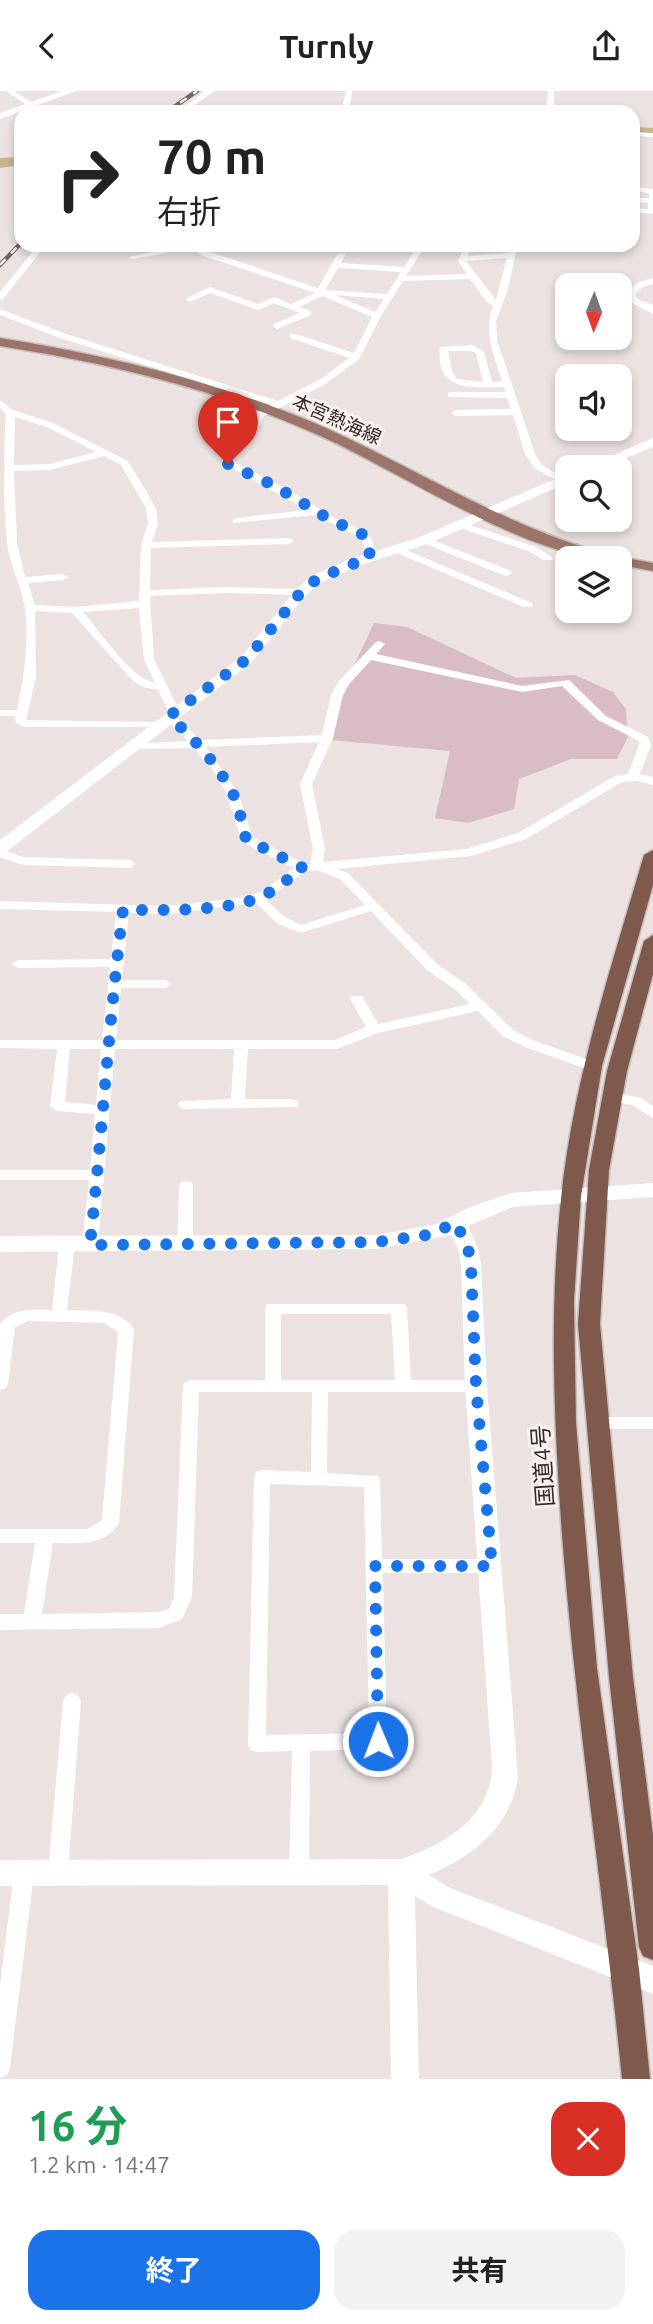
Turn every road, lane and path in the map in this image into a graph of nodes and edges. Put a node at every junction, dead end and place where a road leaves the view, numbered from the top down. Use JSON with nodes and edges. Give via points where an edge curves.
{"nodes":[{"id":1,"x":9,"y":91,"type":"edge"},
{"id":2,"x":210,"y":91,"type":"edge"},
{"id":3,"x":65,"y":92,"type":"edge"},
{"id":4,"x":32,"y":105,"type":"edge"},
{"id":5,"x":36,"y":105,"type":"edge"},
{"id":6,"x":190,"y":105,"type":"edge"},
{"id":7,"x":640,"y":190,"type":"edge"},
{"id":8,"x":652,"y":201,"type":"edge"},
{"id":9,"x":652,"y":211,"type":"edge"},
{"id":10,"x":36,"y":252,"type":"edge"},
{"id":11,"x":159,"y":252,"type":"edge"},
{"id":12,"x":203,"y":252,"type":"edge"},
{"id":13,"x":418,"y":252,"type":"edge"},
{"id":14,"x":466,"y":252,"type":"edge"},
{"id":15,"x":514,"y":252,"type":"edge"},
{"id":16,"x":341,"y":255,"type":"dead end"},
{"id":17,"x":512,"y":255,"type":"junction"},
{"id":18,"x":133,"y":257,"type":"dead end"},
{"id":19,"x":463,"y":259,"type":"junction"},
{"id":20,"x":335,"y":265,"type":"junction"},
{"id":21,"x":403,"y":275,"type":"junction"},
{"id":22,"x":472,"y":276,"type":"junction"},
{"id":23,"x":653,"y":281,"type":"edge"},
{"id":24,"x":322,"y":292,"type":"junction"},
{"id":25,"x":0,"y":297,"type":"edge"},
{"id":26,"x":390,"y":297,"type":"junction"},
{"id":27,"x":189,"y":299,"type":"dead end"},
{"id":28,"x":639,"y":303,"type":"joint"},
{"id":29,"x":497,"y":305,"type":"junction"},
{"id":30,"x":292,"y":307,"type":"junction"},
{"id":31,"x":653,"y":310,"type":"edge"},
{"id":32,"x":0,"y":312,"type":"edge"},
{"id":33,"x":377,"y":316,"type":"junction"},
{"id":34,"x":277,"y":327,"type":"dead end"},
{"id":35,"x":293,"y":336,"type":"dead end"},
{"id":36,"x":0,"y":342,"type":"edge"},
{"id":37,"x":356,"y":357,"type":"junction"},
{"id":38,"x":488,"y":384,"type":"junction"},
{"id":39,"x":507,"y":389,"type":"junction"},
{"id":40,"x":451,"y":395,"type":"dead end"},
{"id":41,"x":0,"y":403,"type":"edge"},
{"id":42,"x":273,"y":407,"type":"junction"},
{"id":43,"x":10,"y":412,"type":"junction"},
{"id":44,"x":515,"y":412,"type":"junction"},
{"id":45,"x":456,"y":413,"type":"dead end"},
{"id":46,"x":653,"y":442,"type":"edge"},
{"id":47,"x":6,"y":447,"type":"edge"},
{"id":48,"x":105,"y":453,"type":"junction"},
{"id":49,"x":622,"y":455,"type":"edge"},
{"id":50,"x":10,"y":468,"type":"junction"},
{"id":51,"x":555,"y":475,"type":"edge"},
{"id":52,"x":555,"y":483,"type":"edge"},
{"id":53,"x":5,"y":495,"type":"edge"},
{"id":54,"x":316,"y":512,"type":"junction"},
{"id":55,"x":484,"y":515,"type":"junction"},
{"id":56,"x":237,"y":521,"type":"dead end"},
{"id":57,"x":461,"y":525,"type":"junction"},
{"id":58,"x":425,"y":540,"type":"junction"},
{"id":59,"x":289,"y":541,"type":"dead end"},
{"id":60,"x":146,"y":545,"type":"junction"},
{"id":61,"x":562,"y":546,"type":"edge"},
{"id":62,"x":399,"y":550,"type":"junction"},
{"id":63,"x":370,"y":557,"type":"junction"},
{"id":64,"x":548,"y":558,"type":"dead end"},
{"id":65,"x":15,"y":561,"type":"junction"},
{"id":66,"x":0,"y":563,"type":"edge"},
{"id":67,"x":632,"y":563,"type":"edge"},
{"id":68,"x":653,"y":567,"type":"edge"},
{"id":69,"x":507,"y":573,"type":"dead end"},
{"id":70,"x":63,"y":577,"type":"dead end"},
{"id":71,"x":21,"y":580,"type":"junction"},
{"id":72,"x":301,"y":592,"type":"junction"},
{"id":73,"x":145,"y":599,"type":"junction"},
{"id":74,"x":528,"y":605,"type":"dead end"},
{"id":75,"x":30,"y":608,"type":"junction"},
{"id":76,"x":75,"y":610,"type":"junction"},
{"id":77,"x":380,"y":644,"type":"dead end"},
{"id":78,"x":368,"y":656,"type":"junction"},
{"id":79,"x":162,"y":687,"type":"junction"},
{"id":80,"x":20,"y":712,"type":"junction"},
{"id":81,"x":0,"y":713,"type":"edge"},
{"id":82,"x":166,"y":718,"type":"junction"},
{"id":83,"x":327,"y":738,"type":"junction"},
{"id":84,"x":200,"y":744,"type":"junction"},
{"id":85,"x":130,"y":747,"type":"junction"},
{"id":86,"x":633,"y":777,"type":"junction"},
{"id":87,"x":652,"y":780,"type":"edge"},
{"id":88,"x":0,"y":848,"type":"edge"},
{"id":89,"x":0,"y":853,"type":"edge"},
{"id":90,"x":130,"y":864,"type":"dead end"},
{"id":91,"x":309,"y":867,"type":"junction"},
{"id":92,"x":651,"y":868,"type":"edge"},
{"id":93,"x":258,"y":898,"type":"junction"},
{"id":94,"x":0,"y":905,"type":"edge"},
{"id":95,"x":375,"y":906,"type":"junction"},
{"id":96,"x":123,"y":910,"type":"junction"},
{"id":97,"x":653,"y":941,"type":"edge"},
{"id":98,"x":117,"y":963,"type":"junction"},
{"id":99,"x":18,"y":964,"type":"dead end"},
{"id":100,"x":114,"y":984,"type":"junction"},
{"id":101,"x":165,"y":984,"type":"dead end"},
{"id":102,"x":357,"y":999,"type":"dead end"},
{"id":103,"x":481,"y":1006,"type":"junction"},
{"id":104,"x":373,"y":1029,"type":"junction"},
{"id":105,"x":0,"y":1045,"type":"edge"},
{"id":106,"x":64,"y":1045,"type":"junction"},
{"id":107,"x":241,"y":1045,"type":"junction"},
{"id":108,"x":107,"y":1046,"type":"junction"},
{"id":109,"x":592,"y":1066,"type":"junction"},
{"id":110,"x":612,"y":1097,"type":"junction"},
{"id":111,"x":185,"y":1104,"type":"dead end"},
{"id":112,"x":238,"y":1104,"type":"junction"},
{"id":113,"x":292,"y":1104,"type":"dead end"},
{"id":114,"x":651,"y":1106,"type":"edge"},
{"id":115,"x":104,"y":1110,"type":"junction"},
{"id":116,"x":0,"y":1175,"type":"edge"},
{"id":117,"x":97,"y":1175,"type":"junction"},
{"id":118,"x":186,"y":1186,"type":"dead end"},
{"id":119,"x":653,"y":1190,"type":"edge"},
{"id":120,"x":571,"y":1196,"type":"junction"},
{"id":121,"x":597,"y":1196,"type":"junction"},
{"id":122,"x":456,"y":1223,"type":"junction"},
{"id":123,"x":0,"y":1244,"type":"edge"},
{"id":124,"x":67,"y":1245,"type":"junction"},
{"id":125,"x":90,"y":1245,"type":"junction"},
{"id":126,"x":185,"y":1245,"type":"junction"},
{"id":127,"x":59,"y":1315,"type":"junction"},
{"id":128,"x":0,"y":1384,"type":"edge"},
{"id":129,"x":272,"y":1385,"type":"junction"},
{"id":130,"x":320,"y":1385,"type":"junction"},
{"id":131,"x":403,"y":1386,"type":"junction"},
{"id":132,"x":476,"y":1386,"type":"junction"},
{"id":133,"x":596,"y":1423,"type":"junction"},
{"id":134,"x":653,"y":1423,"type":"edge"},
{"id":135,"x":319,"y":1479,"type":"junction"},
{"id":136,"x":0,"y":1536,"type":"edge"},
{"id":137,"x":45,"y":1536,"type":"junction"},
{"id":138,"x":375,"y":1566,"type":"junction"},
{"id":139,"x":492,"y":1566,"type":"junction"},
{"id":140,"x":0,"y":1622,"type":"edge"},
{"id":141,"x":32,"y":1622,"type":"junction"},
{"id":142,"x":72,"y":1701,"type":"dead end"},
{"id":143,"x":301,"y":1745,"type":"junction"},
{"id":144,"x":647,"y":1861,"type":"edge"},
{"id":145,"x":401,"y":1872,"type":"junction"},
{"id":146,"x":12,"y":1873,"type":"edge"},
{"id":147,"x":58,"y":1873,"type":"junction"},
{"id":148,"x":299,"y":1873,"type":"junction"},
{"id":149,"x":653,"y":1947,"type":"edge"},
{"id":150,"x":7,"y":1957,"type":"edge"},
{"id":151,"x":625,"y":1969,"type":"junction"},
{"id":152,"x":653,"y":1980,"type":"edge"},
{"id":153,"x":0,"y":2068,"type":"edge"},
{"id":154,"x":405,"y":2079,"type":"edge"},
{"id":155,"x":636,"y":2079,"type":"edge"}],
"edges":[{"from":1,"to":4,"type":"street"},
{"from":2,"to":6,"type":"street"},
{"from":3,"to":5,"type":"street"},
{"from":7,"to":8,"type":"street","via":[[653,191]]},
{"from":8,"to":9,"type":"street"},
{"from":10,"to":25,"type":"street"},
{"from":11,"to":18,"type":"street"},
{"from":12,"to":24,"type":"street"},
{"from":13,"to":21,"type":"street"},
{"from":14,"to":19,"type":"street"},
{"from":15,"to":17,"type":"street"},
{"from":16,"to":20,"type":"street"},
{"from":17,"to":19,"type":"street"},
{"from":17,"to":29,"type":"street"},
{"from":19,"to":22,"type":"street"},
{"from":20,"to":21,"type":"street"},
{"from":20,"to":24,"type":"street"},
{"from":21,"to":22,"type":"street"},
{"from":21,"to":26,"type":"street"},
{"from":22,"to":29,"type":"street"},
{"from":23,"to":28,"type":"street","via":[[632,292]]},
{"from":24,"to":26,"type":"street"},
{"from":24,"to":30,"type":"street"},
{"from":24,"to":33,"type":"street"},
{"from":26,"to":33,"type":"street"},
{"from":27,"to":30,"type":"street","via":[[210,290],[258,307],[274,300]]},
{"from":28,"to":31,"type":"street"},
{"from":29,"to":39,"type":"street","via":[[493,341]]},
{"from":30,"to":34,"type":"street","via":[[308,313]]},
{"from":32,"to":42,"type":"street"},
{"from":33,"to":37,"type":"street"},
{"from":35,"to":37,"type":"street"},
{"from":36,"to":42,"type":"main road","name":"本宮熱海線","via":[[147,372]]},
{"from":37,"to":42,"type":"street","via":[[324,381]]},
{"from":38,"to":38,"type":"street","via":[[457,383],[449,376],[443,349],[474,348],[480,352]]},
{"from":38,"to":39,"type":"street"},
{"from":39,"to":40,"type":"street"},
{"from":39,"to":44,"type":"street"},
{"from":41,"to":43,"type":"street"},
{"from":42,"to":54,"type":"street","via":[[260,414],[250,436],[226,462]]},
{"from":42,"to":55,"type":"main road","name":"本宮熱海線"},
{"from":43,"to":47,"type":"street"},
{"from":43,"to":48,"type":"street","via":[[50,425]]},
{"from":44,"to":45,"type":"street"},
{"from":44,"to":51,"type":"street","via":[[534,461]]},
{"from":46,"to":49,"type":"street"},
{"from":47,"to":50,"type":"street"},
{"from":48,"to":50,"type":"street","via":[[50,467]]},
{"from":48,"to":60,"type":"street","via":[[125,463],[152,508]]},
{"from":50,"to":53,"type":"street"},
{"from":52,"to":55,"type":"street"},
{"from":53,"to":65,"type":"street"},
{"from":54,"to":56,"type":"street"},
{"from":54,"to":63,"type":"street","via":[[366,537]]},
{"from":55,"to":57,"type":"street"},
{"from":55,"to":61,"type":"main road","name":"本宮熱海線"},
{"from":57,"to":58,"type":"street"},
{"from":57,"to":64,"type":"street"},
{"from":58,"to":62,"type":"street"},
{"from":58,"to":69,"type":"street"},
{"from":59,"to":60,"type":"street"},
{"from":60,"to":73,"type":"street"},
{"from":62,"to":63,"type":"street"},
{"from":62,"to":74,"type":"street"},
{"from":63,"to":72,"type":"street","via":[[325,574]]},
{"from":65,"to":66,"type":"street"},
{"from":65,"to":71,"type":"street"},
{"from":67,"to":68,"type":"main road"},
{"from":70,"to":71,"type":"street"},
{"from":71,"to":75,"type":"street"},
{"from":72,"to":73,"type":"street","via":[[226,590]]},
{"from":72,"to":82,"type":"street","via":[[247,659]]},
{"from":73,"to":76,"type":"street"},
{"from":73,"to":79,"type":"street","via":[[149,659]]},
{"from":75,"to":76,"type":"street"},
{"from":75,"to":80,"type":"street","via":[[30,677]]},
{"from":76,"to":79,"type":"street","via":[[144,684]]},
{"from":77,"to":78,"type":"street"},
{"from":78,"to":83,"type":"street","via":[[337,695]]},
{"from":78,"to":86,"type":"street","via":[[522,689],[568,684],[602,718],[644,739]]},
{"from":79,"to":82,"type":"street"},
{"from":80,"to":81,"type":"street"},
{"from":80,"to":82,"type":"street","via":[[25,724]]},
{"from":82,"to":84,"type":"street"},
{"from":82,"to":85,"type":"street"},
{"from":83,"to":84,"type":"street"},
{"from":83,"to":91,"type":"street","via":[[306,784],[319,848]]},
{"from":84,"to":85,"type":"street"},
{"from":84,"to":91,"type":"street","via":[[232,791],[246,839]]},
{"from":85,"to":88,"type":"street"},
{"from":86,"to":87,"type":"street"},
{"from":86,"to":91,"type":"street","via":[[619,779],[522,836],[467,853]]},
{"from":89,"to":90,"type":"street","via":[[22,861]]},
{"from":91,"to":93,"type":"street"},
{"from":91,"to":95,"type":"street","via":[[344,876]]},
{"from":92,"to":109,"type":"highway","name":"国道4号"},
{"from":93,"to":95,"type":"street","via":[[289,927],[301,929]]},
{"from":93,"to":96,"type":"street","via":[[194,908]]},
{"from":94,"to":96,"type":"street"},
{"from":95,"to":103,"type":"street","via":[[432,967]]},
{"from":96,"to":98,"type":"street"},
{"from":97,"to":110,"type":"highway"},
{"from":98,"to":99,"type":"street"},
{"from":98,"to":100,"type":"street"},
{"from":100,"to":101,"type":"street"},
{"from":100,"to":108,"type":"street"},
{"from":102,"to":104,"type":"street"},
{"from":103,"to":104,"type":"street"},
{"from":103,"to":109,"type":"street","via":[[509,1033]]},
{"from":104,"to":107,"type":"street","via":[[337,1045]]},
{"from":105,"to":106,"type":"street"},
{"from":106,"to":108,"type":"street"},
{"from":106,"to":115,"type":"street","via":[[56,1103],[64,1108]]},
{"from":107,"to":108,"type":"street"},
{"from":107,"to":112,"type":"street"},
{"from":108,"to":115,"type":"street"},
{"from":109,"to":120,"type":"highway","name":"国道4号"},
{"from":110,"to":114,"type":"street"},
{"from":110,"to":121,"type":"highway"},
{"from":111,"to":112,"type":"street"},
{"from":112,"to":113,"type":"street"},
{"from":115,"to":117,"type":"street"},
{"from":116,"to":117,"type":"street"},
{"from":117,"to":125,"type":"street"},
{"from":118,"to":126,"type":"street"},
{"from":119,"to":121,"type":"street"},
{"from":120,"to":121,"type":"street"},
{"from":120,"to":122,"type":"street","via":[[511,1200]]},
{"from":120,"to":151,"type":"highway","name":"国道4号","via":[[563,1301],[565,1423],[585,1668]]},
{"from":121,"to":133,"type":"highway","via":[[589,1324]]},
{"from":122,"to":126,"type":"street","via":[[426,1235],[377,1242]]},
{"from":122,"to":132,"type":"street","via":[[470,1257]]},
{"from":123,"to":124,"type":"street"},
{"from":124,"to":125,"type":"street"},
{"from":124,"to":127,"type":"street"},
{"from":125,"to":126,"type":"street"},
{"from":127,"to":128,"type":"street","via":[[26,1315],[8,1324]]},
{"from":127,"to":137,"type":"street","via":[[107,1317],[126,1329],[110,1523],[91,1535]]},
{"from":129,"to":130,"type":"street"},
{"from":129,"to":131,"type":"street","via":[[273,1308],[399,1308]]},
{"from":129,"to":141,"type":"street","via":[[191,1385],[183,1597],[176,1614],[159,1620]]},
{"from":130,"to":131,"type":"street"},
{"from":130,"to":135,"type":"street"},
{"from":131,"to":132,"type":"street"},
{"from":132,"to":139,"type":"street"},
{"from":133,"to":134,"type":"street"},
{"from":133,"to":144,"type":"highway"},
{"from":135,"to":138,"type":"street","via":[[372,1481]]},
{"from":135,"to":143,"type":"street","via":[[262,1477],[257,1744]]},
{"from":136,"to":137,"type":"street"},
{"from":137,"to":141,"type":"street"},
{"from":138,"to":139,"type":"street"},
{"from":138,"to":143,"type":"street","via":[[378,1741]]},
{"from":139,"to":145,"type":"street","via":[[505,1765],[502,1789],[491,1812],[464,1844],[428,1864]]},
{"from":140,"to":141,"type":"street"},
{"from":142,"to":147,"type":"street"},
{"from":143,"to":148,"type":"street"},
{"from":144,"to":149,"type":"highway"},
{"from":145,"to":148,"type":"street"},
{"from":145,"to":151,"type":"street","via":[[441,1897]]},
{"from":145,"to":154,"type":"street"},
{"from":146,"to":147,"type":"street"},
{"from":146,"to":150,"type":"street"},
{"from":147,"to":148,"type":"street"},
{"from":150,"to":153,"type":"street"},
{"from":151,"to":152,"type":"street"},
{"from":151,"to":155,"type":"highway","name":"国道4号"}]}
